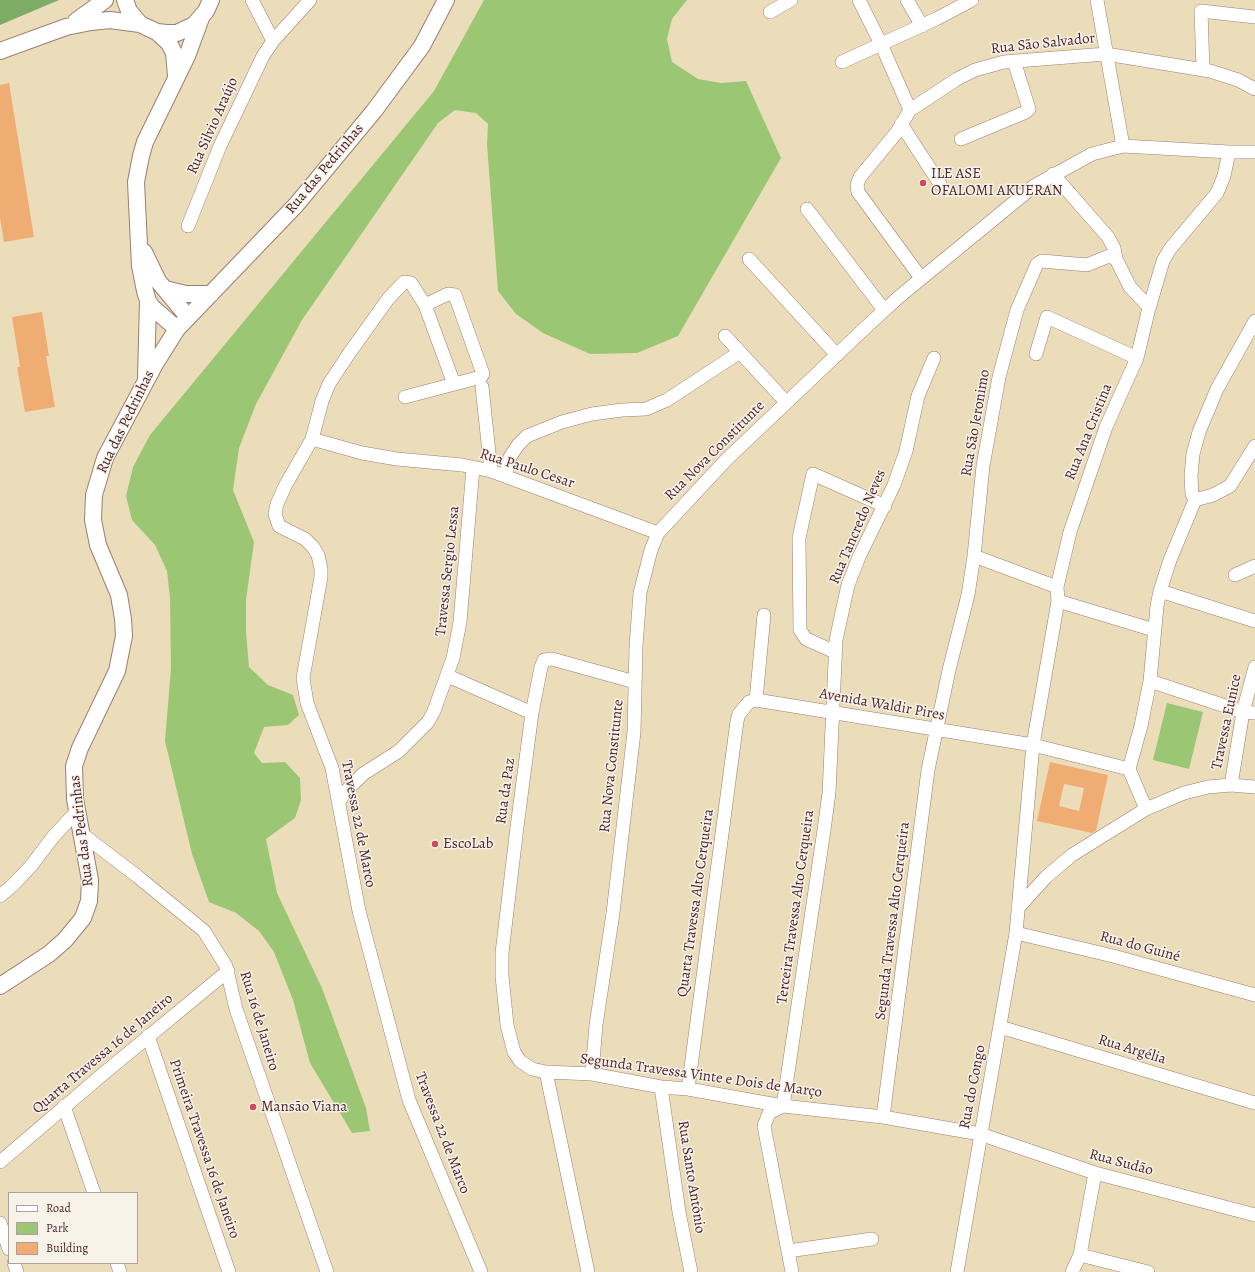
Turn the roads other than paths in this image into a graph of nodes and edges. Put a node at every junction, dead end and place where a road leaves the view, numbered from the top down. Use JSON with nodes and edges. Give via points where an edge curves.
{"nodes":[{"id":1,"x":105,"y":0,"type":"edge"},
{"id":2,"x":125,"y":0,"type":"edge"},
{"id":3,"x":211,"y":0,"type":"edge"},
{"id":4,"x":252,"y":0,"type":"edge"},
{"id":5,"x":310,"y":0,"type":"edge"},
{"id":6,"x":446,"y":0,"type":"edge"},
{"id":7,"x":790,"y":0,"type":"edge"},
{"id":8,"x":859,"y":0,"type":"edge"},
{"id":9,"x":907,"y":0,"type":"edge"},
{"id":10,"x":972,"y":0,"type":"edge"},
{"id":11,"x":1097,"y":0,"type":"edge"},
{"id":12,"x":770,"y":12,"type":"dead end"},
{"id":13,"x":1255,"y":17,"type":"edge"},
{"id":14,"x":201,"y":18,"type":"junction"},
{"id":15,"x":140,"y":24,"type":"junction"},
{"id":16,"x":922,"y":26,"type":"junction"},
{"id":17,"x":66,"y":27,"type":"junction"},
{"id":18,"x":157,"y":32,"type":"junction"},
{"id":19,"x":273,"y":42,"type":"junction"},
{"id":20,"x":881,"y":44,"type":"junction"},
{"id":21,"x":0,"y":51,"type":"edge"},
{"id":22,"x":1106,"y":54,"type":"junction"},
{"id":23,"x":1014,"y":61,"type":"junction"},
{"id":24,"x":842,"y":62,"type":"dead end"},
{"id":25,"x":1203,"y":70,"type":"junction"},
{"id":26,"x":176,"y":76,"type":"junction"},
{"id":27,"x":1255,"y":89,"type":"edge"},
{"id":28,"x":910,"y":110,"type":"junction"},
{"id":29,"x":901,"y":124,"type":"junction"},
{"id":30,"x":961,"y":139,"type":"dead end"},
{"id":31,"x":1123,"y":146,"type":"junction"},
{"id":32,"x":1228,"y":152,"type":"junction"},
{"id":33,"x":1255,"y":152,"type":"edge"},
{"id":34,"x":1053,"y":174,"type":"junction"},
{"id":35,"x":940,"y":184,"type":"dead end"},
{"id":36,"x":807,"y":209,"type":"dead end"},
{"id":37,"x":188,"y":226,"type":"dead end"},
{"id":38,"x":139,"y":238,"type":"junction"},
{"id":39,"x":749,"y":259,"type":"dead end"},
{"id":40,"x":1116,"y":259,"type":"junction"},
{"id":41,"x":921,"y":278,"type":"junction"},
{"id":42,"x":164,"y":289,"type":"junction"},
{"id":43,"x":211,"y":294,"type":"junction"},
{"id":44,"x":148,"y":301,"type":"junction"},
{"id":45,"x":425,"y":305,"type":"junction"},
{"id":46,"x":1149,"y":307,"type":"junction"},
{"id":47,"x":884,"y":310,"type":"junction"},
{"id":48,"x":188,"y":317,"type":"junction"},
{"id":49,"x":1255,"y":321,"type":"edge"},
{"id":50,"x":177,"y":328,"type":"junction"},
{"id":51,"x":725,"y":336,"type":"dead end"},
{"id":52,"x":740,"y":352,"type":"junction"},
{"id":53,"x":1036,"y":354,"type":"dead end"},
{"id":54,"x":837,"y":355,"type":"junction"},
{"id":55,"x":934,"y":358,"type":"dead end"},
{"id":56,"x":1137,"y":358,"type":"junction"},
{"id":57,"x":146,"y":379,"type":"junction"},
{"id":58,"x":482,"y":382,"type":"junction"},
{"id":59,"x":454,"y":384,"type":"junction"},
{"id":60,"x":405,"y":398,"type":"dead end"},
{"id":61,"x":786,"y":402,"type":"junction"},
{"id":62,"x":312,"y":439,"type":"junction"},
{"id":63,"x":1255,"y":446,"type":"edge"},
{"id":64,"x":473,"y":468,"type":"junction"},
{"id":65,"x":491,"y":472,"type":"junction"},
{"id":66,"x":505,"y":476,"type":"junction"},
{"id":67,"x":1195,"y":500,"type":"junction"},
{"id":68,"x":885,"y":506,"type":"junction"},
{"id":69,"x":658,"y":533,"type":"junction"},
{"id":70,"x":974,"y":556,"type":"junction"},
{"id":71,"x":1255,"y":566,"type":"edge"},
{"id":72,"x":1235,"y":575,"type":"dead end"},
{"id":73,"x":1057,"y":587,"type":"junction"},
{"id":74,"x":1160,"y":591,"type":"junction"},
{"id":75,"x":1058,"y":601,"type":"junction"},
{"id":76,"x":764,"y":615,"type":"dead end"},
{"id":77,"x":1255,"y":621,"type":"edge"},
{"id":78,"x":1154,"y":630,"type":"junction"},
{"id":79,"x":835,"y":652,"type":"junction"},
{"id":80,"x":1255,"y":667,"type":"edge"},
{"id":81,"x":448,"y":676,"type":"junction"},
{"id":82,"x":1150,"y":681,"type":"junction"},
{"id":83,"x":635,"y":682,"type":"junction"},
{"id":84,"x":756,"y":700,"type":"junction"},
{"id":85,"x":833,"y":712,"type":"junction"},
{"id":86,"x":1249,"y":712,"type":"edge"},
{"id":87,"x":532,"y":713,"type":"junction"},
{"id":88,"x":935,"y":730,"type":"junction"},
{"id":89,"x":1033,"y":745,"type":"junction"},
{"id":90,"x":1129,"y":769,"type":"junction"},
{"id":91,"x":1230,"y":785,"type":"junction"},
{"id":92,"x":1255,"y":787,"type":"edge"},
{"id":93,"x":339,"y":802,"type":"junction"},
{"id":94,"x":1146,"y":809,"type":"junction"},
{"id":95,"x":77,"y":812,"type":"junction"},
{"id":96,"x":82,"y":834,"type":"junction"},
{"id":97,"x":0,"y":896,"type":"edge"},
{"id":98,"x":1018,"y":908,"type":"junction"},
{"id":99,"x":1016,"y":933,"type":"junction"},
{"id":100,"x":228,"y":972,"type":"junction"},
{"id":101,"x":0,"y":986,"type":"edge"},
{"id":102,"x":1255,"y":995,"type":"edge"},
{"id":103,"x":1000,"y":1027,"type":"junction"},
{"id":104,"x":148,"y":1036,"type":"junction"},
{"id":105,"x":546,"y":1072,"type":"junction"},
{"id":106,"x":592,"y":1074,"type":"junction"},
{"id":107,"x":661,"y":1087,"type":"junction"},
{"id":108,"x":688,"y":1089,"type":"junction"},
{"id":109,"x":1255,"y":1103,"type":"edge"},
{"id":110,"x":64,"y":1106,"type":"junction"},
{"id":111,"x":783,"y":1106,"type":"junction"},
{"id":112,"x":883,"y":1116,"type":"junction"},
{"id":113,"x":980,"y":1134,"type":"junction"},
{"id":114,"x":0,"y":1162,"type":"edge"},
{"id":115,"x":1095,"y":1174,"type":"junction"},
{"id":116,"x":94,"y":1192,"type":"edge"},
{"id":117,"x":1255,"y":1215,"type":"edge"},
{"id":118,"x":0,"y":1223,"type":"edge"},
{"id":119,"x":872,"y":1239,"type":"dead end"},
{"id":120,"x":8,"y":1246,"type":"edge"},
{"id":121,"x":788,"y":1251,"type":"junction"},
{"id":122,"x":1080,"y":1255,"type":"junction"},
{"id":123,"x":229,"y":1272,"type":"edge"},
{"id":124,"x":327,"y":1272,"type":"edge"},
{"id":125,"x":481,"y":1272,"type":"edge"},
{"id":126,"x":588,"y":1272,"type":"edge"},
{"id":127,"x":691,"y":1272,"type":"edge"},
{"id":128,"x":792,"y":1272,"type":"edge"},
{"id":129,"x":956,"y":1272,"type":"edge"},
{"id":130,"x":1072,"y":1272,"type":"edge"},
{"id":131,"x":1148,"y":1272,"type":"edge"}],
"edges":[{"from":1,"to":17,"type":"main road"},
{"from":2,"to":15,"type":"main road","via":[[129,11]]},
{"from":3,"to":14,"type":"main road"},
{"from":4,"to":19,"type":"street"},
{"from":5,"to":19,"type":"street","name":"Rua Silvio Araújo"},
{"from":6,"to":43,"type":"main road","name":"Rua das Pedrinhas","via":[[422,46],[374,111],[296,206]]},
{"from":7,"to":12,"type":"street"},
{"from":8,"to":20,"type":"street"},
{"from":9,"to":16,"type":"street"},
{"from":10,"to":16,"type":"street"},
{"from":11,"to":22,"type":"street"},
{"from":13,"to":25,"type":"street","via":[[1201,11]]},
{"from":14,"to":18,"type":"main road","via":[[186,30],[176,33]]},
{"from":14,"to":26,"type":"main road","via":[[187,56]]},
{"from":15,"to":17,"type":"main road","via":[[102,20]]},
{"from":15,"to":18,"type":"main road"},
{"from":16,"to":20,"type":"street"},
{"from":17,"to":21,"type":"main road"},
{"from":18,"to":26,"type":"main road","via":[[174,53]]},
{"from":19,"to":37,"type":"street","name":"Rua Silvio Araújo","via":[[263,56],[220,146]]},
{"from":20,"to":24,"type":"street"},
{"from":20,"to":28,"type":"street"},
{"from":22,"to":23,"type":"street","name":"Rua São Salvador"},
{"from":22,"to":25,"type":"street","name":"Rua São Salvador"},
{"from":22,"to":31,"type":"street"},
{"from":23,"to":28,"type":"street","name":"Rua São Salvador","via":[[975,70]]},
{"from":23,"to":30,"type":"street","via":[[1029,109]]},
{"from":25,"to":27,"type":"street","name":"Rua São Salvador","via":[[1227,76]]},
{"from":26,"to":38,"type":"main road","via":[[141,156],[136,196]]},
{"from":28,"to":29,"type":"street","name":"Rua São Salvador"},
{"from":29,"to":35,"type":"street"},
{"from":29,"to":41,"type":"street","name":"Rua São Salvador","via":[[860,177],[857,185],[858,192]]},
{"from":31,"to":32,"type":"street","name":"Rua Nova Constitunte"},
{"from":31,"to":34,"type":"street","name":"Rua Nova Constitunte","via":[[1092,154]]},
{"from":32,"to":33,"type":"street","name":"Rua Nova Constitunte"},
{"from":32,"to":46,"type":"street","name":"Rua Ana Cristina","via":[[1224,176],[1217,192],[1163,261]]},
{"from":34,"to":40,"type":"street","via":[[1108,237]]},
{"from":34,"to":41,"type":"street","name":"Rua Nova Constitunte","via":[[1034,186]]},
{"from":36,"to":47,"type":"street"},
{"from":38,"to":42,"type":"main road","via":[[150,267]]},
{"from":38,"to":44,"type":"main road","via":[[140,266]]},
{"from":39,"to":54,"type":"street"},
{"from":40,"to":46,"type":"street","via":[[1130,288]]},
{"from":40,"to":70,"type":"street","name":"Rua São Jeronimo","via":[[1109,256],[1087,265],[1048,261],[1037,264],[1017,310],[999,378],[983,466]]},
{"from":41,"to":47,"type":"street","name":"Rua Nova Constitunte"},
{"from":42,"to":43,"type":"main road","via":[[186,294]]},
{"from":42,"to":48,"type":"main road"},
{"from":43,"to":48,"type":"main road","name":"Rua das Pedrinhas"},
{"from":44,"to":50,"type":"main road","via":[[157,313]]},
{"from":44,"to":57,"type":"main road"},
{"from":45,"to":58,"type":"street","via":[[448,294],[456,295],[482,371]]},
{"from":45,"to":59,"type":"street"},
{"from":45,"to":62,"type":"street","name":"Travessa 22 de Marco","via":[[411,283],[404,282],[388,299],[329,384]]},
{"from":46,"to":56,"type":"street","name":"Rua Ana Cristina"},
{"from":47,"to":54,"type":"street","name":"Rua Nova Constitunte"},
{"from":48,"to":50,"type":"main road","name":"Rua das Pedrinhas"},
{"from":49,"to":67,"type":"street","via":[[1217,389],[1199,432],[1191,476]]},
{"from":50,"to":57,"type":"main road","name":"Rua das Pedrinhas"},
{"from":51,"to":52,"type":"street"},
{"from":52,"to":61,"type":"street"},
{"from":52,"to":66,"type":"street","via":[[667,400],[646,409],[592,414],[562,422],[527,436],[510,457]]},
{"from":53,"to":56,"type":"street","via":[[1047,317]]},
{"from":54,"to":61,"type":"street","name":"Rua Nova Constitunte"},
{"from":55,"to":68,"type":"street","name":"Rua Tancredo Neves","via":[[918,396],[906,451]]},
{"from":56,"to":73,"type":"street","name":"Rua Ana Cristina","via":[[1106,427],[1079,501]]},
{"from":57,"to":95,"type":"main road","name":"Rua das Pedrinhas","via":[[105,458],[94,495],[95,534],[118,595],[124,636],[117,671],[74,766]]},
{"from":58,"to":59,"type":"street"},
{"from":58,"to":65,"type":"street"},
{"from":59,"to":60,"type":"street"},
{"from":61,"to":69,"type":"street","name":"Rua Nova Constitunte","via":[[726,460]]},
{"from":62,"to":64,"type":"street","name":"Rua Paulo Cesar","via":[[362,453]]},
{"from":62,"to":93,"type":"street","name":"Travessa 22 de Marco","via":[[285,486],[275,514],[279,526],[313,546],[321,569],[303,678],[307,703],[327,753]]},
{"from":63,"to":67,"type":"street","via":[[1230,486],[1213,496]]},
{"from":64,"to":65,"type":"street","name":"Rua Paulo Cesar"},
{"from":64,"to":81,"type":"street","name":"Travessa Sergio Lessa","via":[[460,622]]},
{"from":65,"to":66,"type":"street","name":"Rua Paulo Cesar"},
{"from":66,"to":69,"type":"street","name":"Rua Paulo Cesar"},
{"from":67,"to":74,"type":"street"},
{"from":68,"to":79,"type":"street","name":"Rua Tancredo Neves","via":[[848,585]]},
{"from":68,"to":79,"type":"street","via":[[813,474],[799,538],[800,630],[806,639]]},
{"from":69,"to":83,"type":"street","name":"Rua Nova Constitunte","via":[[640,593]]},
{"from":70,"to":73,"type":"street"},
{"from":70,"to":88,"type":"street","name":"Rua São Jeronimo","via":[[968,595]]},
{"from":71,"to":72,"type":"street"},
{"from":73,"to":75,"type":"street","name":"Rua Ana Cristina"},
{"from":74,"to":77,"type":"street"},
{"from":74,"to":78,"type":"street"},
{"from":75,"to":78,"type":"street"},
{"from":75,"to":89,"type":"street","name":"Rua Ana Cristina"},
{"from":76,"to":84,"type":"street"},
{"from":78,"to":82,"type":"street"},
{"from":79,"to":85,"type":"street","name":"Rua Tancredo Neves"},
{"from":80,"to":86,"type":"street","name":"Travessa Eunice"},
{"from":81,"to":87,"type":"street"},
{"from":81,"to":93,"type":"street","name":"Travessa Sergio Lessa","via":[[428,722],[399,751],[363,774]]},
{"from":82,"to":86,"type":"street"},
{"from":82,"to":90,"type":"street"},
{"from":83,"to":87,"type":"street","name":"Rua da Paz","via":[[547,659],[542,662]]},
{"from":83,"to":106,"type":"street","name":"Rua Nova Constitunte","via":[[634,732],[613,913],[596,1025]]},
{"from":84,"to":85,"type":"street","name":"Avenida Waldir Pires"},
{"from":84,"to":108,"type":"street","name":"Quarta Travessa Alto Cerqueira","via":[[746,704],[737,721]]},
{"from":85,"to":88,"type":"street","name":"Avenida Waldir Pires"},
{"from":85,"to":111,"type":"street","name":"Terceira Travessa Alto Cerqueira","via":[[829,793]]},
{"from":86,"to":91,"type":"street","name":"Travessa Eunice"},
{"from":87,"to":105,"type":"street","name":"Rua da Paz","via":[[502,953],[502,976],[507,1026],[514,1052],[520,1061],[532,1069]]},
{"from":88,"to":89,"type":"street","name":"Avenida Waldir Pires"},
{"from":88,"to":112,"type":"street","name":"Segunda Travessa Alto Cerqueira"},
{"from":89,"to":90,"type":"street","name":"Avenida Waldir Pires"},
{"from":89,"to":98,"type":"street","name":"Rua do Congo"},
{"from":90,"to":94,"type":"street"},
{"from":91,"to":92,"type":"street"},
{"from":91,"to":94,"type":"street","via":[[1184,793]]},
{"from":93,"to":125,"type":"street","name":"Travessa 22 de Marco","via":[[359,911],[409,1100]]},
{"from":94,"to":98,"type":"street","via":[[1072,855],[1046,877]]},
{"from":95,"to":96,"type":"main road","name":"Rua das Pedrinhas"},
{"from":95,"to":97,"type":"street","via":[[53,836],[26,871]]},
{"from":96,"to":100,"type":"street","name":"Rua 16 de Janeiro","via":[[204,931]]},
{"from":96,"to":101,"type":"main road","name":"Rua das Pedrinhas","via":[[90,880],[89,901],[83,918],[74,932],[49,954]]},
{"from":98,"to":99,"type":"street","name":"Rua do Congo"},
{"from":99,"to":102,"type":"street","name":"Rua do Guiné","via":[[1113,956]]},
{"from":99,"to":103,"type":"street","name":"Rua do Congo"},
{"from":100,"to":104,"type":"street","name":"Quarta Travessa 16 de Janeiro"},
{"from":100,"to":124,"type":"street","name":"Rua 16 de Janeiro","via":[[236,1008]]},
{"from":103,"to":109,"type":"street","name":"Rua Argélia"},
{"from":103,"to":113,"type":"street","name":"Rua do Congo"},
{"from":104,"to":110,"type":"street","name":"Quarta Travessa 16 de Janeiro"},
{"from":104,"to":123,"type":"street","name":"Primeira Travessa 16 de Janeiro"},
{"from":105,"to":106,"type":"street","name":"Segunda Travessa Vinte e Dois de Março"},
{"from":105,"to":126,"type":"street"},
{"from":106,"to":107,"type":"street","name":"Segunda Travessa Vinte e Dois de Março"},
{"from":107,"to":108,"type":"street","name":"Segunda Travessa Vinte e Dois de Março"},
{"from":107,"to":127,"type":"street","name":"Rua Santo Antônio"},
{"from":108,"to":111,"type":"street","name":"Segunda Travessa Vinte e Dois de Março"},
{"from":110,"to":114,"type":"street","name":"Quarta Travessa 16 de Janeiro"},
{"from":110,"to":116,"type":"street"},
{"from":111,"to":112,"type":"street","name":"Segunda Travessa Vinte e Dois de Março"},
{"from":111,"to":121,"type":"street","via":[[770,1113],[764,1126]]},
{"from":112,"to":113,"type":"street","name":"Segunda Travessa Vinte e Dois de Março"},
{"from":113,"to":115,"type":"street","name":"Rua Sudão"},
{"from":113,"to":129,"type":"street","name":"Rua do Congo"},
{"from":115,"to":117,"type":"street","name":"Rua Sudão"},
{"from":115,"to":122,"type":"street"},
{"from":118,"to":120,"type":"street"},
{"from":119,"to":121,"type":"street"},
{"from":121,"to":128,"type":"street"},
{"from":122,"to":130,"type":"street"},
{"from":122,"to":131,"type":"street"}]}
